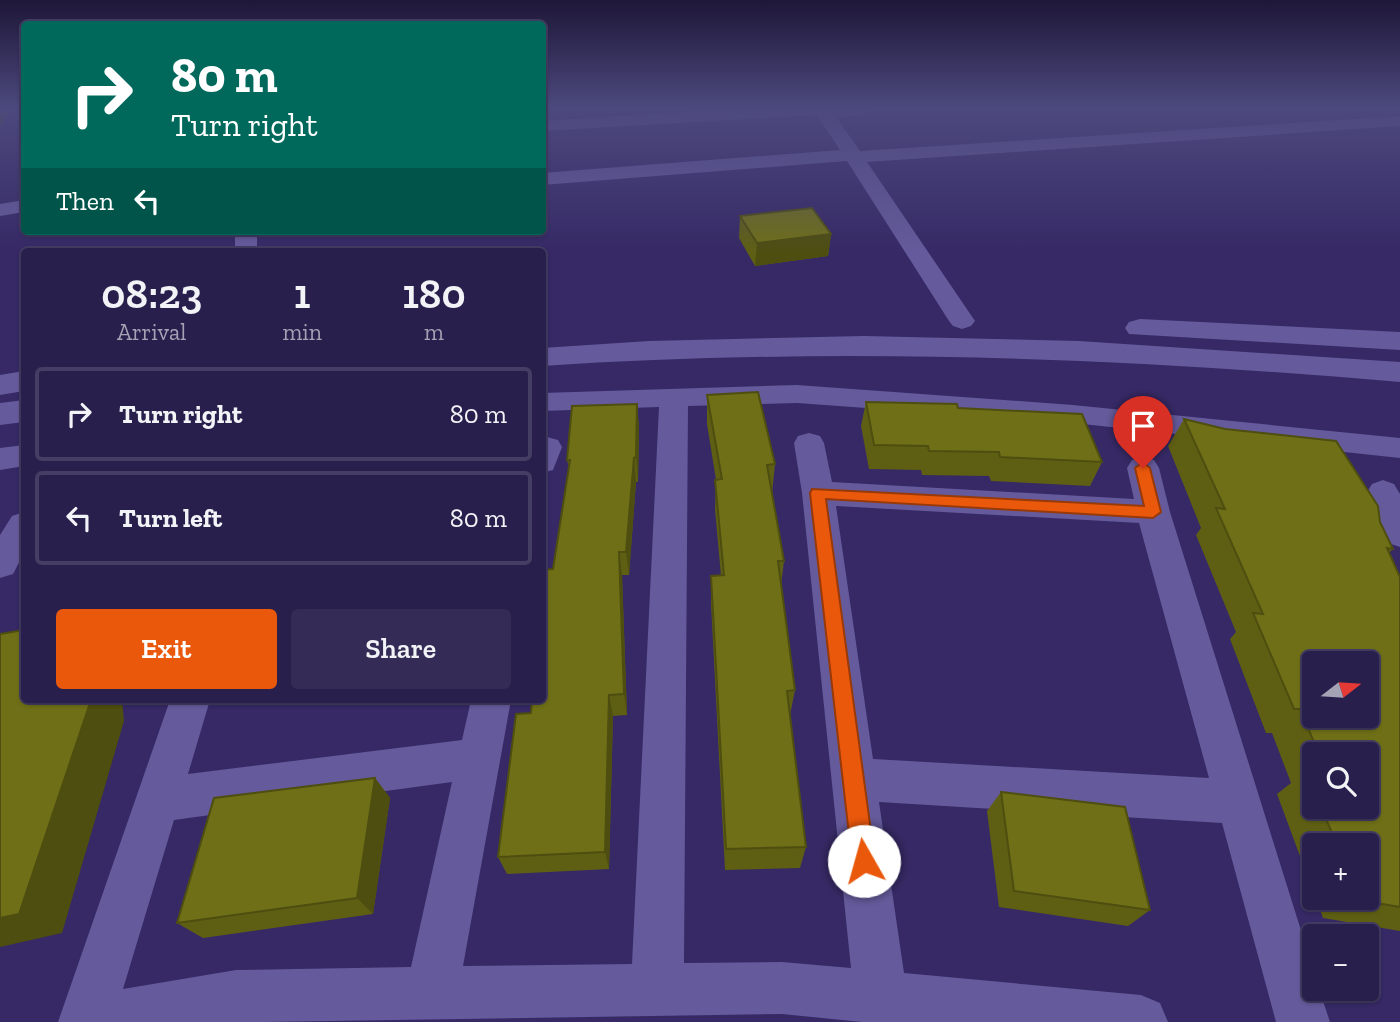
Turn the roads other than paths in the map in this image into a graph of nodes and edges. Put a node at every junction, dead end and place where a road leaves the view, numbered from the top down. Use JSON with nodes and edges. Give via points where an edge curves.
{"nodes":[{"id":1,"x":829,"y":158,"type":"edge"},
{"id":2,"x":854,"y":158,"type":"edge"},
{"id":3,"x":546,"y":178,"type":"edge"},
{"id":4,"x":21,"y":206,"type":"edge"},
{"id":5,"x":0,"y":210,"type":"edge"},
{"id":6,"x":962,"y":321,"type":"junction"},
{"id":7,"x":546,"y":332,"type":"edge"},
{"id":8,"x":1400,"y":341,"type":"edge"},
{"id":9,"x":546,"y":357,"type":"edge"},
{"id":10,"x":1400,"y":372,"type":"edge"},
{"id":11,"x":21,"y":382,"type":"edge"},
{"id":12,"x":0,"y":385,"type":"edge"},
{"id":13,"x":674,"y":397,"type":"junction"},
{"id":14,"x":546,"y":402,"type":"edge"},
{"id":15,"x":21,"y":411,"type":"edge"},
{"id":16,"x":0,"y":414,"type":"edge"},
{"id":17,"x":809,"y":443,"type":"dead end"},
{"id":18,"x":1400,"y":448,"type":"edge"},
{"id":19,"x":21,"y":456,"type":"edge"},
{"id":20,"x":0,"y":459,"type":"edge"},
{"id":21,"x":1143,"y":468,"type":"dead end"},
{"id":22,"x":1383,"y":492,"type":"dead end"},
{"id":23,"x":818,"y":493,"type":"junction"},
{"id":24,"x":1153,"y":512,"type":"junction"},
{"id":25,"x":1400,"y":534,"type":"edge"},
{"id":26,"x":189,"y":703,"type":"edge"},
{"id":27,"x":490,"y":703,"type":"edge"},
{"id":28,"x":480,"y":758,"type":"junction"},
{"id":29,"x":853,"y":779,"type":"junction"},
{"id":30,"x":158,"y":800,"type":"junction"},
{"id":31,"x":1238,"y":802,"type":"junction"},
{"id":32,"x":657,"y":990,"type":"junction"},
{"id":33,"x":432,"y":993,"type":"junction"},
{"id":34,"x":881,"y":998,"type":"junction"},
{"id":35,"x":350,"y":1008,"type":"edge"},
{"id":36,"x":1130,"y":1021,"type":"edge"},
{"id":37,"x":86,"y":1022,"type":"edge"},
{"id":38,"x":1303,"y":1022,"type":"edge"}],
"edges":[{"from":1,"to":3,"type":"street"},
{"from":2,"to":6,"type":"street"},
{"from":4,"to":5,"type":"street"},
{"from":6,"to":7,"type":"street","via":[[823,320]]},
{"from":6,"to":8,"type":"street"},
{"from":9,"to":10,"type":"street","via":[[772,346],[957,345]]},
{"from":11,"to":12,"type":"street"},
{"from":13,"to":14,"type":"street"},
{"from":13,"to":18,"type":"street","via":[[825,396],[1073,414]]},
{"from":13,"to":32,"type":"street"},
{"from":15,"to":16,"type":"street"},
{"from":17,"to":23,"type":"street"},
{"from":19,"to":20,"type":"street"},
{"from":21,"to":24,"type":"street"},
{"from":22,"to":25,"type":"street"},
{"from":23,"to":24,"type":"street"},
{"from":23,"to":29,"type":"street"},
{"from":24,"to":31,"type":"street"},
{"from":26,"to":30,"type":"street"},
{"from":27,"to":28,"type":"street"},
{"from":28,"to":30,"type":"street"},
{"from":28,"to":33,"type":"street"},
{"from":29,"to":31,"type":"street"},
{"from":29,"to":34,"type":"street"},
{"from":30,"to":37,"type":"street"},
{"from":31,"to":38,"type":"street"},
{"from":32,"to":33,"type":"street"},
{"from":32,"to":34,"type":"street","via":[[782,988]]},
{"from":33,"to":35,"type":"street"},
{"from":34,"to":36,"type":"street"},
{"from":35,"to":37,"type":"street","via":[[236,996]]}]}
